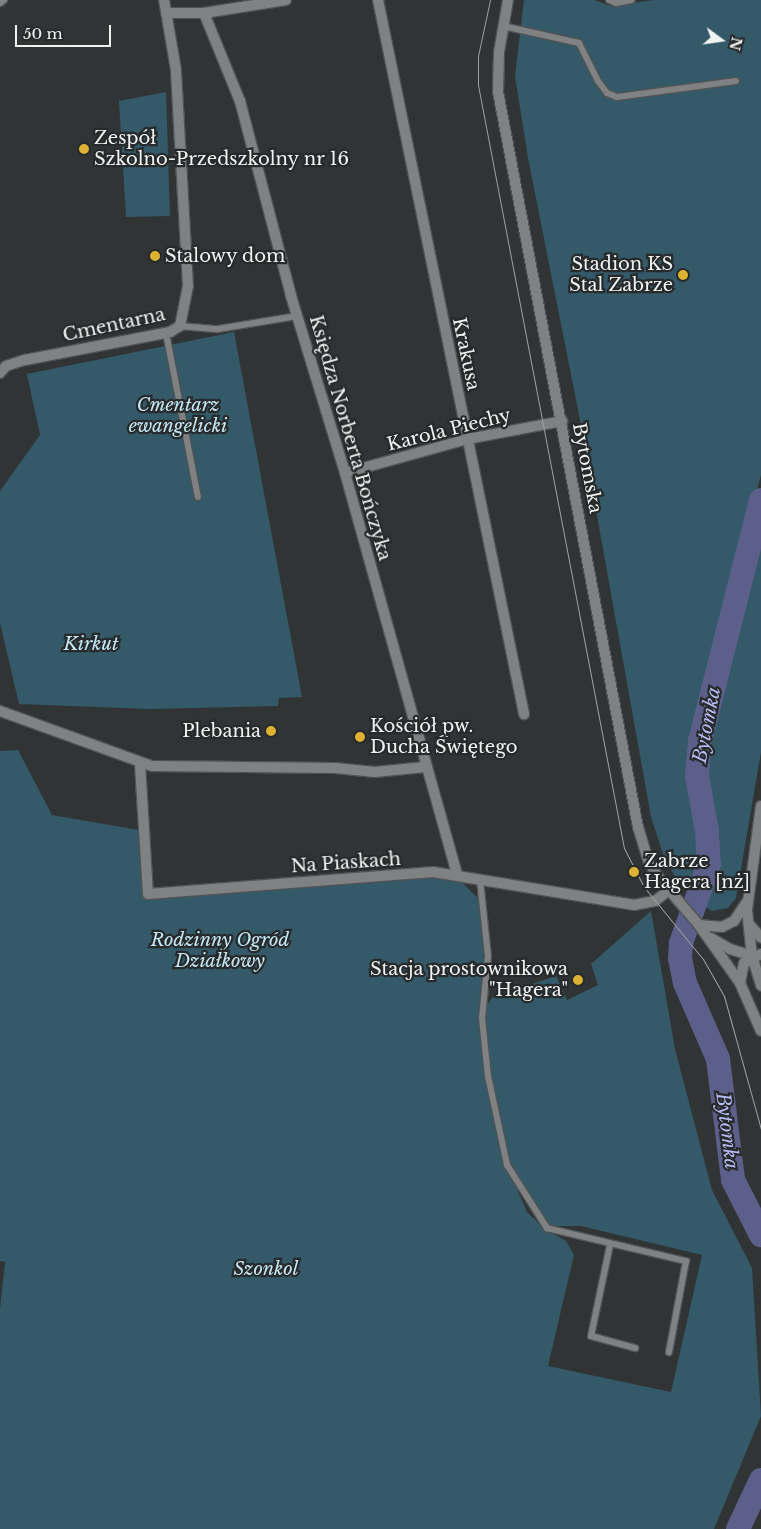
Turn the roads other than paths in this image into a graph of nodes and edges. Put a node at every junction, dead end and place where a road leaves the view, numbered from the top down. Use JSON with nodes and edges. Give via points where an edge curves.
{"nodes":[{"id":1,"x":4,"y":0,"type":"edge"},
{"id":2,"x":164,"y":0,"type":"edge"},
{"id":3,"x":286,"y":0,"type":"edge"},
{"id":4,"x":378,"y":0,"type":"edge"},
{"id":5,"x":508,"y":0,"type":"edge"},
{"id":6,"x":609,"y":0,"type":"edge"},
{"id":7,"x":632,"y":0,"type":"edge"},
{"id":8,"x":0,"y":4,"type":"edge"},
{"id":9,"x":166,"y":13,"type":"junction"},
{"id":10,"x":204,"y":13,"type":"junction"},
{"id":11,"x":503,"y":26,"type":"junction"},
{"id":12,"x":736,"y":81,"type":"dead end"},
{"id":13,"x":297,"y":316,"type":"junction"},
{"id":14,"x":180,"y":326,"type":"junction"},
{"id":15,"x":166,"y":333,"type":"junction"},
{"id":16,"x":0,"y":373,"type":"edge"},
{"id":17,"x":562,"y":421,"type":"junction"},
{"id":18,"x":468,"y":438,"type":"junction"},
{"id":19,"x":345,"y":473,"type":"junction"},
{"id":20,"x":198,"y":497,"type":"dead end"},
{"id":21,"x":0,"y":711,"type":"edge"},
{"id":22,"x":524,"y":714,"type":"dead end"},
{"id":23,"x":140,"y":764,"type":"junction"},
{"id":24,"x":425,"y":767,"type":"junction"},
{"id":25,"x":761,"y":806,"type":"edge"},
{"id":26,"x":457,"y":875,"type":"junction"},
{"id":27,"x":480,"y":880,"type":"junction"},
{"id":28,"x":672,"y":895,"type":"junction"},
{"id":29,"x":748,"y":898,"type":"junction"},
{"id":30,"x":748,"y":923,"type":"junction"},
{"id":31,"x":699,"y":925,"type":"junction"},
{"id":32,"x":706,"y":934,"type":"junction"},
{"id":33,"x":761,"y":938,"type":"edge"},
{"id":34,"x":757,"y":955,"type":"edge"},
{"id":35,"x":740,"y":983,"type":"junction"},
{"id":36,"x":761,"y":986,"type":"edge"},
{"id":37,"x":761,"y":1031,"type":"edge"},
{"id":38,"x":610,"y":1245,"type":"junction"},
{"id":39,"x":635,"y":1348,"type":"dead end"},
{"id":40,"x":669,"y":1352,"type":"dead end"}],
"edges":[{"from":1,"to":8,"type":"lane"},
{"from":2,"to":9,"type":"street","name":"Cmentarna"},
{"from":3,"to":10,"type":"street"},
{"from":4,"to":18,"type":"street","name":"Krakusa"},
{"from":5,"to":11,"type":"street","name":"Bytomska"},
{"from":6,"to":7,"type":"lane"},
{"from":9,"to":10,"type":"street"},
{"from":9,"to":14,"type":"street","name":"Cmentarna","via":[[176,70],[188,286]]},
{"from":10,"to":13,"type":"street","name":"Księdza Norberta Bończyka","via":[[240,101]]},
{"from":11,"to":12,"type":"lane","via":[[579,43],[598,81],[608,93],[617,97]]},
{"from":11,"to":17,"type":"street","name":"Bytomska","via":[[498,69],[499,99]]},
{"from":13,"to":14,"type":"lane","via":[[218,329]]},
{"from":13,"to":19,"type":"street","name":"Księdza Norberta Bończyka"},
{"from":14,"to":15,"type":"street","name":"Cmentarna"},
{"from":15,"to":16,"type":"street","name":"Cmentarna","via":[[25,360],[6,366]]},
{"from":15,"to":20,"type":"lane"},
{"from":17,"to":18,"type":"street","name":"Karola Piechy"},
{"from":17,"to":28,"type":"street","name":"Bytomska","via":[[638,827],[648,862]]},
{"from":18,"to":19,"type":"street","name":"Karola Piechy"},
{"from":18,"to":22,"type":"street","name":"Krakusa"},
{"from":19,"to":24,"type":"street","name":"Księdza Norberta Bończyka"},
{"from":21,"to":23,"type":"street"},
{"from":23,"to":24,"type":"street","via":[[375,772]]},
{"from":23,"to":26,"type":"street","name":"Na Piaskach","via":[[148,894],[433,872]]},
{"from":24,"to":26,"type":"street","name":"Księdza Norberta Bończyka"},
{"from":25,"to":29,"type":"street"},
{"from":26,"to":27,"type":"street","name":"Na Piaskach"},
{"from":27,"to":28,"type":"street","name":"Na Piaskach","via":[[634,905]]},
{"from":27,"to":38,"type":"lane","via":[[488,956],[482,1018],[488,1076],[507,1166],[547,1228]]},
{"from":28,"to":31,"type":"street","name":"Bytomska"},
{"from":29,"to":30,"type":"street"},
{"from":29,"to":31,"type":"street","via":[[734,921],[722,927]]},
{"from":30,"to":33,"type":"street"},
{"from":30,"to":34,"type":"street"},
{"from":31,"to":32,"type":"street","name":"Bytomska"},
{"from":32,"to":34,"type":"street","name":"Bytomska","via":[[730,949]]},
{"from":32,"to":35,"type":"street","name":"Bytomska"},
{"from":34,"to":35,"type":"street","via":[[744,963]]},
{"from":34,"to":36,"type":"street"},
{"from":35,"to":37,"type":"street","name":"Bytomska"},
{"from":38,"to":39,"type":"lane","via":[[591,1336]]},
{"from":38,"to":40,"type":"lane","via":[[686,1261]]}]}
